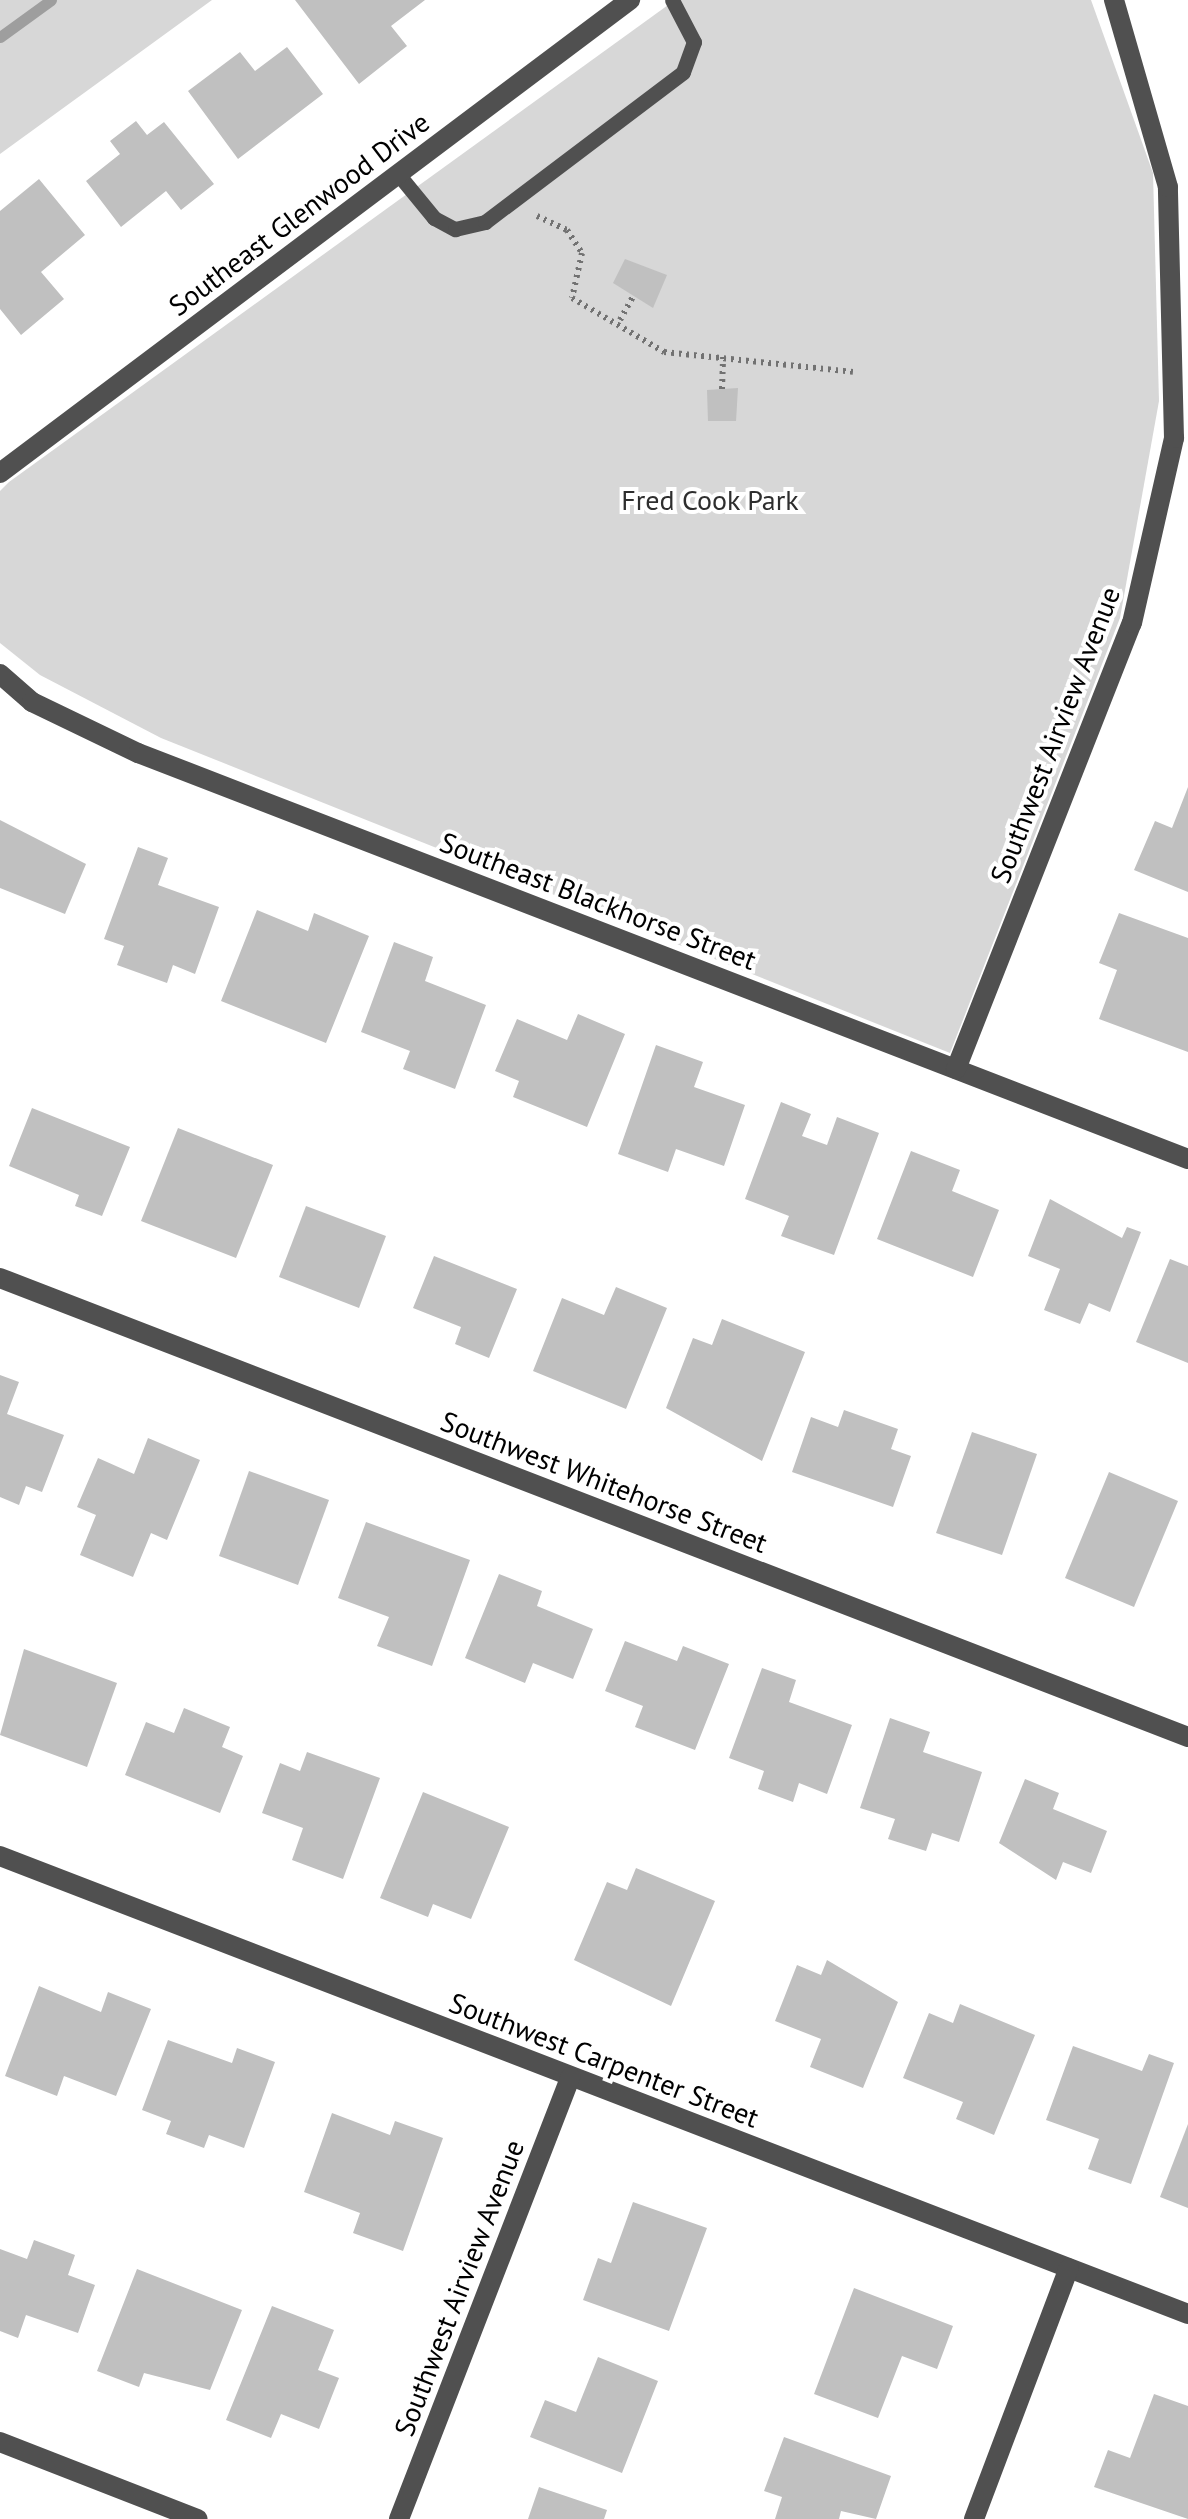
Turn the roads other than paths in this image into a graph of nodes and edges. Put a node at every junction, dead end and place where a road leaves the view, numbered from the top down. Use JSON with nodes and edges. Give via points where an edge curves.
{"nodes":[{"id":1,"x":630,"y":0,"type":"edge"},
{"id":2,"x":672,"y":0,"type":"edge"},
{"id":3,"x":1114,"y":0,"type":"edge"},
{"id":4,"x":398,"y":174,"type":"junction"},
{"id":5,"x":0,"y":473,"type":"edge"},
{"id":6,"x":0,"y":674,"type":"edge"},
{"id":7,"x":956,"y":1069,"type":"junction"},
{"id":8,"x":1188,"y":1159,"type":"edge"},
{"id":9,"x":0,"y":1278,"type":"edge"},
{"id":10,"x":1188,"y":1736,"type":"edge"},
{"id":11,"x":0,"y":1856,"type":"edge"},
{"id":12,"x":570,"y":2077,"type":"junction"},
{"id":13,"x":1068,"y":2268,"type":"junction"},
{"id":14,"x":1188,"y":2314,"type":"edge"},
{"id":15,"x":0,"y":2442,"type":"edge"},
{"id":16,"x":198,"y":2519,"type":"edge"},
{"id":17,"x":398,"y":2519,"type":"edge"},
{"id":18,"x":974,"y":2519,"type":"edge"}],
"edges":[{"from":1,"to":4,"type":"street","name":"Southeast Glenwood Drive"},
{"from":2,"to":4,"type":"lane","via":[[694,42],[683,72],[510,203],[455,228]]},
{"from":3,"to":7,"type":"street","name":"Southwest Airview Avenue","via":[[1168,187],[1174,438],[1132,623]]},
{"from":4,"to":5,"type":"street","name":"Southeast Glenwood Drive"},
{"from":6,"to":7,"type":"street","name":"Southeast Blackhorse Street","via":[[32,702],[138,752]]},
{"from":7,"to":8,"type":"street","name":"Southeast Blackhorse Street"},
{"from":9,"to":10,"type":"street","name":"Southwest Whitehorse Street"},
{"from":11,"to":12,"type":"street","name":"Southwest Carpenter Street"},
{"from":12,"to":13,"type":"street","name":"Southwest Carpenter Street"},
{"from":12,"to":17,"type":"street","name":"Southwest Airview Avenue"},
{"from":13,"to":14,"type":"street","name":"Southwest Carpenter Street"},
{"from":13,"to":18,"type":"street"},
{"from":15,"to":16,"type":"street"}]}
